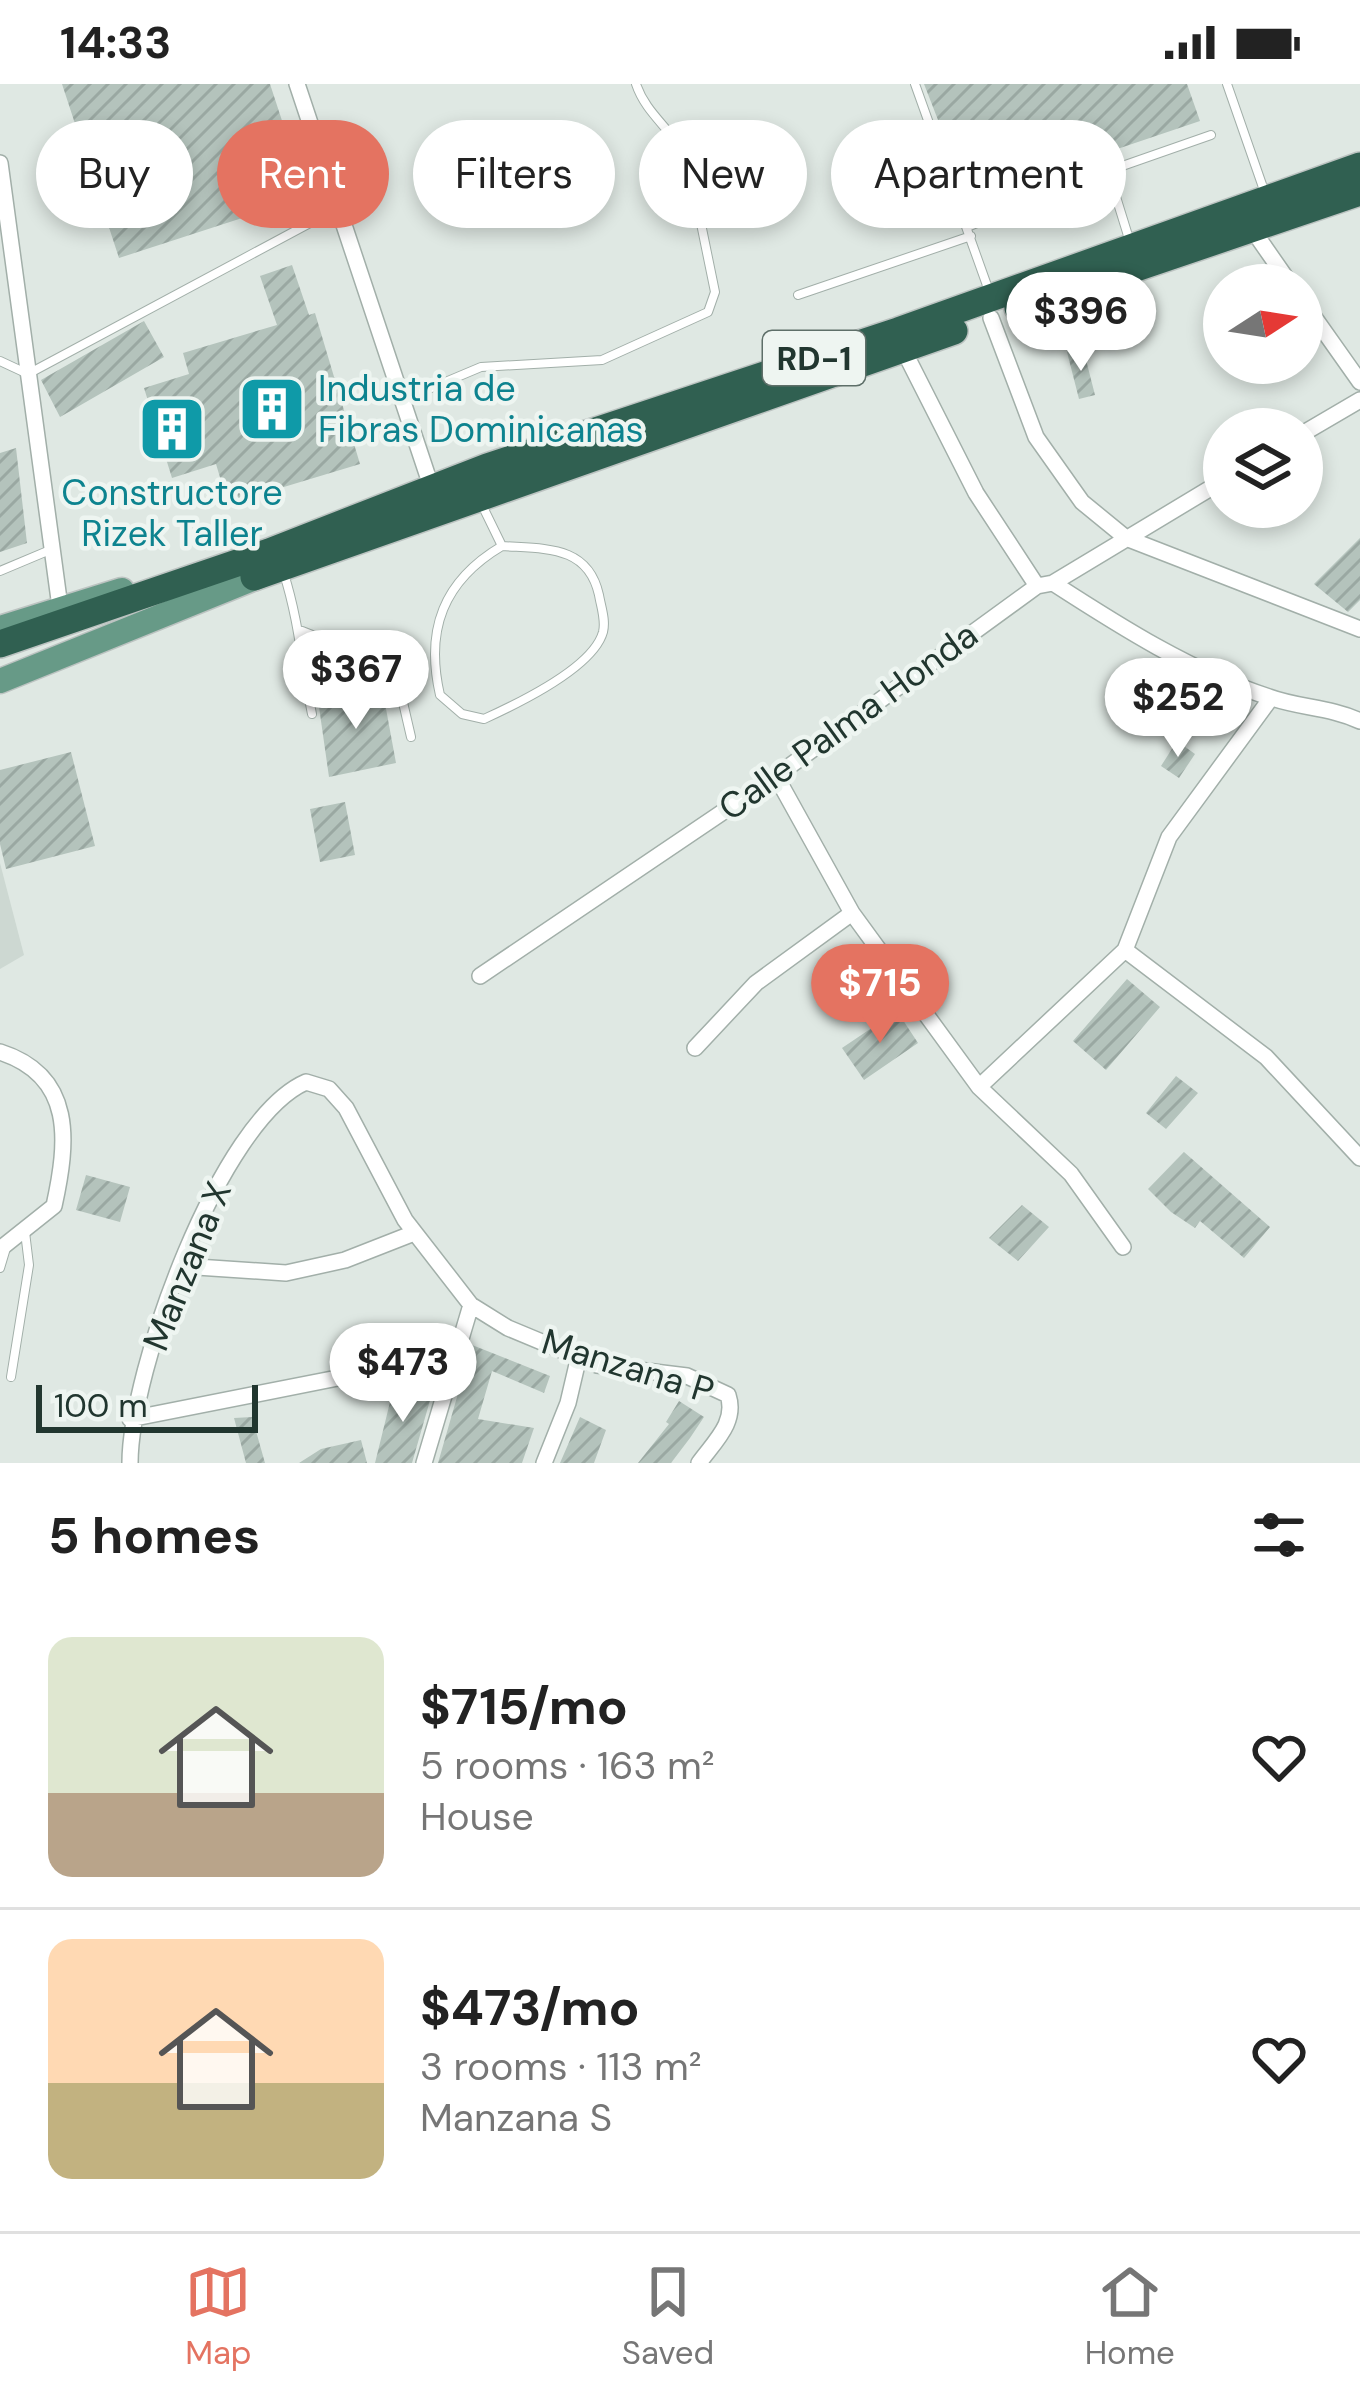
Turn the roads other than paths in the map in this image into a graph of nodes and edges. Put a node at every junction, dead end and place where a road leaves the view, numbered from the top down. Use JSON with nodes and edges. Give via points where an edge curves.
{"nodes":[{"id":1,"x":297,"y":84,"type":"edge"},
{"id":2,"x":635,"y":84,"type":"edge"},
{"id":3,"x":915,"y":84,"type":"edge"},
{"id":4,"x":1227,"y":84,"type":"edge"},
{"id":5,"x":309,"y":120,"type":"edge"},
{"id":6,"x":1211,"y":134,"type":"dead end"},
{"id":7,"x":0,"y":163,"type":"edge"},
{"id":8,"x":1126,"y":165,"type":"edge"},
{"id":9,"x":1360,"y":166,"type":"edge"},
{"id":10,"x":1360,"y":192,"type":"edge"},
{"id":11,"x":1268,"y":200,"type":"junction"},
{"id":12,"x":300,"y":228,"type":"edge"},
{"id":13,"x":346,"y":228,"type":"edge"},
{"id":14,"x":976,"y":228,"type":"edge"},
{"id":15,"x":1126,"y":228,"type":"edge"},
{"id":16,"x":1252,"y":230,"type":"junction"},
{"id":17,"x":969,"y":231,"type":"junction"},
{"id":18,"x":1132,"y":249,"type":"junction"},
{"id":19,"x":1276,"y":264,"type":"edge"},
{"id":20,"x":798,"y":295,"type":"dead end"},
{"id":21,"x":991,"y":308,"type":"junction"},
{"id":22,"x":1323,"y":330,"type":"edge"},
{"id":23,"x":903,"y":349,"type":"junction"},
{"id":24,"x":0,"y":361,"type":"edge"},
{"id":25,"x":28,"y":374,"type":"junction"},
{"id":26,"x":1360,"y":382,"type":"edge"},
{"id":27,"x":405,"y":398,"type":"junction"},
{"id":28,"x":1360,"y":400,"type":"edge"},
{"id":29,"x":1323,"y":422,"type":"edge"},
{"id":30,"x":432,"y":489,"type":"junction"},
{"id":31,"x":1203,"y":492,"type":"edge"},
{"id":32,"x":479,"y":498,"type":"junction"},
{"id":33,"x":1126,"y":538,"type":"junction"},
{"id":34,"x":502,"y":546,"type":"junction"},
{"id":35,"x":51,"y":549,"type":"junction"},
{"id":36,"x":276,"y":563,"type":"junction"},
{"id":37,"x":0,"y":571,"type":"edge"},
{"id":38,"x":1045,"y":585,"type":"junction"},
{"id":39,"x":60,"y":607,"type":"junction"},
{"id":40,"x":0,"y":628,"type":"edge"},
{"id":41,"x":1360,"y":629,"type":"edge"},
{"id":42,"x":302,"y":631,"type":"junction"},
{"id":43,"x":0,"y":644,"type":"edge"},
{"id":44,"x":0,"y":663,"type":"edge"},
{"id":45,"x":0,"y":681,"type":"edge"},
{"id":46,"x":1271,"y":698,"type":"junction"},
{"id":47,"x":312,"y":714,"type":"dead end"},
{"id":48,"x":1360,"y":721,"type":"edge"},
{"id":49,"x":411,"y":737,"type":"dead end"},
{"id":50,"x":776,"y":776,"type":"junction"},
{"id":51,"x":852,"y":913,"type":"junction"},
{"id":52,"x":1125,"y":950,"type":"junction"},
{"id":53,"x":479,"y":976,"type":"dead end"},
{"id":54,"x":695,"y":1048,"type":"dead end"},
{"id":55,"x":0,"y":1052,"type":"edge"},
{"id":56,"x":979,"y":1087,"type":"junction"},
{"id":57,"x":290,"y":1089,"type":"joint"},
{"id":58,"x":1360,"y":1158,"type":"edge"},
{"id":59,"x":25,"y":1232,"type":"junction"},
{"id":60,"x":414,"y":1233,"type":"junction"},
{"id":61,"x":1124,"y":1246,"type":"dead end"},
{"id":62,"x":3,"y":1247,"type":"edge"},
{"id":63,"x":182,"y":1266,"type":"junction"},
{"id":64,"x":0,"y":1268,"type":"edge"},
{"id":65,"x":471,"y":1305,"type":"junction"},
{"id":66,"x":579,"y":1356,"type":"junction"},
{"id":67,"x":11,"y":1378,"type":"dead end"},
{"id":68,"x":449,"y":1380,"type":"junction"},
{"id":69,"x":130,"y":1420,"type":"junction"},
{"id":70,"x":130,"y":1463,"type":"edge"},
{"id":71,"x":424,"y":1463,"type":"edge"},
{"id":72,"x":544,"y":1463,"type":"edge"},
{"id":73,"x":699,"y":1463,"type":"edge"}],
"edges":[{"from":1,"to":5,"type":"street"},
{"from":2,"to":27,"type":"lane","via":[[689,165],[715,292],[708,312],[602,360],[482,367]]},
{"from":3,"to":17,"type":"lane"},
{"from":4,"to":11,"type":"lane"},
{"from":6,"to":8,"type":"lane"},
{"from":7,"to":25,"type":"street"},
{"from":9,"to":11,"type":"highway","number":"RD-1"},
{"from":10,"to":16,"type":"highway","number":"RD-1"},
{"from":11,"to":18,"type":"highway","number":"RD-1"},
{"from":12,"to":25,"type":"lane"},
{"from":13,"to":27,"type":"street"},
{"from":14,"to":17,"type":"lane"},
{"from":15,"to":18,"type":"lane"},
{"from":16,"to":19,"type":"street"},
{"from":16,"to":21,"type":"highway","number":"RD-1"},
{"from":17,"to":20,"type":"lane"},
{"from":17,"to":21,"type":"lane"},
{"from":18,"to":21,"type":"highway","number":"RD-1"},
{"from":21,"to":23,"type":"highway","number":"RD-1"},
{"from":21,"to":30,"type":"highway","number":"RD-1"},
{"from":21,"to":33,"type":"street","via":[[1036,437],[1082,502]]},
{"from":22,"to":26,"type":"street"},
{"from":23,"to":32,"type":"highway","number":"RD-1"},
{"from":23,"to":38,"type":"street","via":[[976,493]]},
{"from":24,"to":25,"type":"lane"},
{"from":25,"to":35,"type":"street"},
{"from":27,"to":30,"type":"street"},
{"from":28,"to":29,"type":"street"},
{"from":30,"to":36,"type":"highway","number":"RD-1"},
{"from":31,"to":33,"type":"street","name":"Calle Palma Honda"},
{"from":32,"to":34,"type":"lane"},
{"from":32,"to":36,"type":"highway","number":"RD-1"},
{"from":33,"to":38,"type":"street","name":"Calle Palma Honda"},
{"from":33,"to":41,"type":"street"},
{"from":34,"to":34,"type":"lane","via":[[578,556],[594,573],[604,622],[592,652],[484,719],[462,714],[440,695],[433,642],[452,588]]},
{"from":35,"to":37,"type":"lane"},
{"from":35,"to":39,"type":"street"},
{"from":36,"to":39,"type":"main road"},
{"from":36,"to":42,"type":"lane"},
{"from":36,"to":43,"type":"highway","number":"RD-1"},
{"from":36,"to":44,"type":"highway","number":"RD-1"},
{"from":36,"to":45,"type":"main road"},
{"from":38,"to":46,"type":"street","via":[[1139,639]]},
{"from":38,"to":50,"type":"street","name":"Calle Palma Honda"},
{"from":39,"to":40,"type":"main road"},
{"from":42,"to":47,"type":"lane"},
{"from":42,"to":49,"type":"lane","via":[[335,644],[389,642]]},
{"from":46,"to":48,"type":"street"},
{"from":46,"to":52,"type":"street","via":[[1168,837]]},
{"from":50,"to":51,"type":"street"},
{"from":50,"to":53,"type":"street","name":"Calle Palma Honda"},
{"from":51,"to":54,"type":"street","via":[[756,983]]},
{"from":51,"to":56,"type":"street"},
{"from":52,"to":56,"type":"street"},
{"from":52,"to":58,"type":"street","via":[[1266,1057]]},
{"from":55,"to":59,"type":"street","via":[[40,1072],[58,1094],[64,1123],[54,1206]]},
{"from":56,"to":61,"type":"street","via":[[1071,1174]]},
{"from":57,"to":60,"type":"street","name":"Manzana P","via":[[306,1082],[338,1098]]},
{"from":57,"to":63,"type":"street","name":"Manzana X","via":[[224,1172]]},
{"from":59,"to":62,"type":"street"},
{"from":59,"to":67,"type":"lane","via":[[29,1264]]},
{"from":60,"to":63,"type":"street","via":[[286,1273]]},
{"from":60,"to":65,"type":"street","name":"Manzana P"},
{"from":62,"to":64,"type":"lane"},
{"from":63,"to":69,"type":"street","name":"Manzana X"},
{"from":65,"to":66,"type":"street","name":"Manzana P"},
{"from":65,"to":68,"type":"street"},
{"from":66,"to":72,"type":"street"},
{"from":66,"to":73,"type":"street","name":"Manzana P","via":[[687,1376],[728,1395],[729,1422]]},
{"from":68,"to":69,"type":"street","via":[[373,1370]]},
{"from":68,"to":71,"type":"street"},
{"from":69,"to":70,"type":"street","name":"Manzana X"}]}
